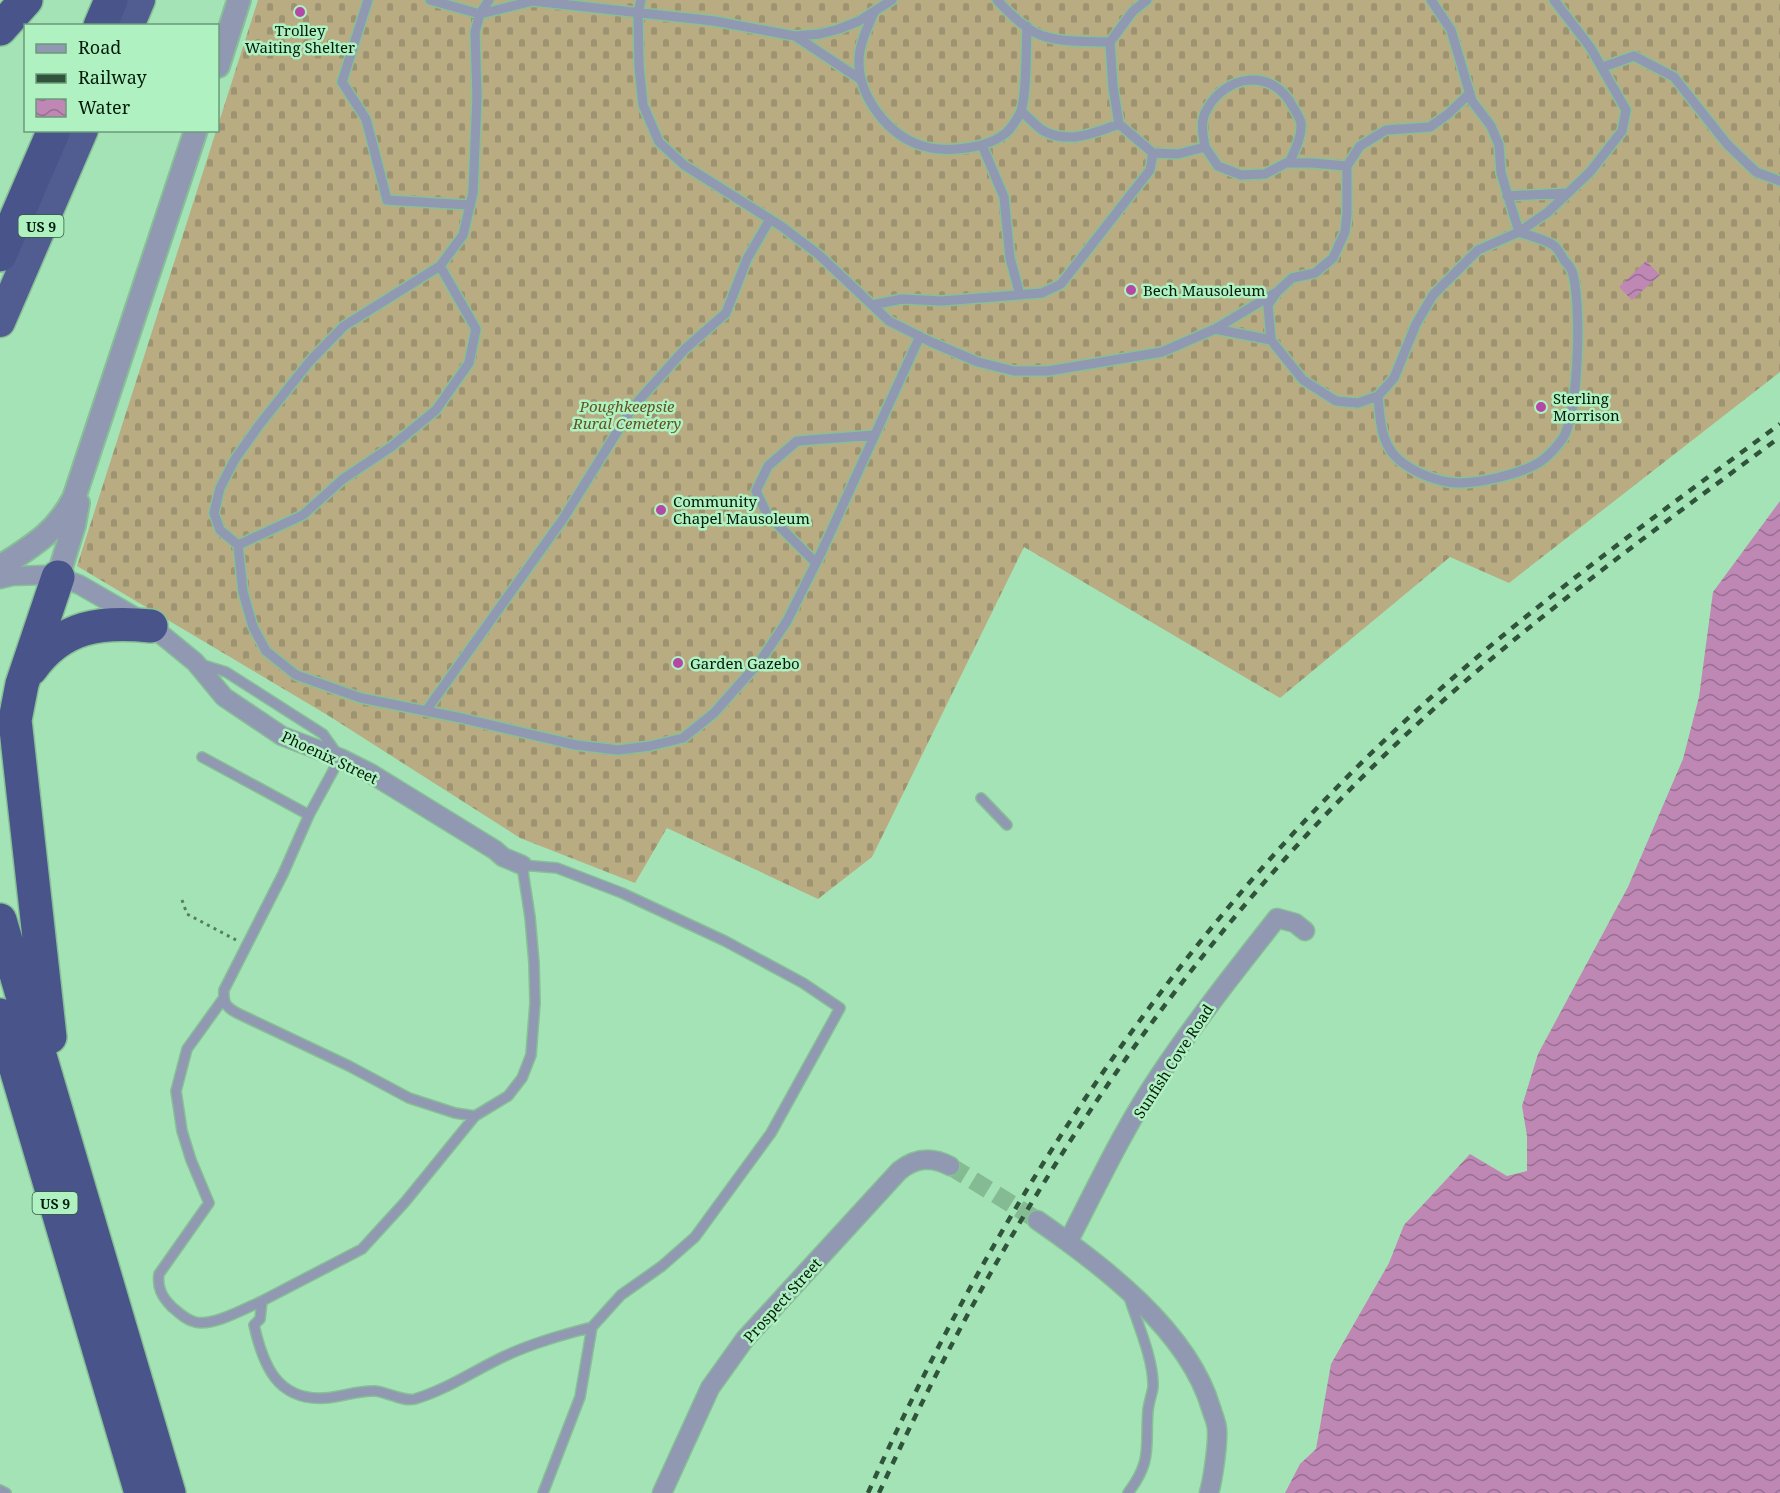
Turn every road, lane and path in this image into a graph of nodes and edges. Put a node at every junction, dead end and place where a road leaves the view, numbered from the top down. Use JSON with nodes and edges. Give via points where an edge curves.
{"nodes":[{"id":1,"x":26,"y":0,"type":"edge"},
{"id":2,"x":111,"y":0,"type":"edge"},
{"id":3,"x":140,"y":0,"type":"edge"},
{"id":4,"x":239,"y":0,"type":"edge"},
{"id":5,"x":368,"y":0,"type":"edge"},
{"id":6,"x":430,"y":0,"type":"edge"},
{"id":7,"x":489,"y":0,"type":"edge"},
{"id":8,"x":641,"y":0,"type":"edge"},
{"id":9,"x":892,"y":0,"type":"edge"},
{"id":10,"x":997,"y":0,"type":"edge"},
{"id":11,"x":1147,"y":0,"type":"edge"},
{"id":12,"x":1431,"y":0,"type":"edge"},
{"id":13,"x":1554,"y":0,"type":"edge"},
{"id":14,"x":874,"y":12,"type":"junction"},
{"id":15,"x":638,"y":13,"type":"junction"},
{"id":16,"x":480,"y":14,"type":"junction"},
{"id":17,"x":101,"y":24,"type":"edge"},
{"id":18,"x":130,"y":24,"type":"edge"},
{"id":19,"x":1027,"y":26,"type":"junction"},
{"id":20,"x":0,"y":29,"type":"edge"},
{"id":21,"x":795,"y":36,"type":"junction"},
{"id":22,"x":1110,"y":42,"type":"junction"},
{"id":23,"x":219,"y":63,"type":"edge"},
{"id":24,"x":1603,"y":68,"type":"junction"},
{"id":25,"x":860,"y":79,"type":"junction"},
{"id":26,"x":1470,"y":93,"type":"junction"},
{"id":27,"x":1021,"y":111,"type":"junction"},
{"id":28,"x":1119,"y":124,"type":"junction"},
{"id":29,"x":53,"y":132,"type":"edge"},
{"id":30,"x":82,"y":132,"type":"edge"},
{"id":31,"x":195,"y":132,"type":"edge"},
{"id":32,"x":982,"y":145,"type":"junction"},
{"id":33,"x":1205,"y":147,"type":"junction"},
{"id":34,"x":1153,"y":153,"type":"junction"},
{"id":35,"x":1289,"y":163,"type":"junction"},
{"id":36,"x":1347,"y":166,"type":"junction"},
{"id":37,"x":1780,"y":181,"type":"edge"},
{"id":38,"x":1568,"y":193,"type":"junction"},
{"id":39,"x":1507,"y":196,"type":"junction"},
{"id":40,"x":470,"y":205,"type":"junction"},
{"id":41,"x":770,"y":219,"type":"junction"},
{"id":42,"x":1519,"y":232,"type":"junction"},
{"id":43,"x":0,"y":255,"type":"edge"},
{"id":44,"x":440,"y":266,"type":"junction"},
{"id":45,"x":1277,"y":292,"type":"junction"},
{"id":46,"x":1020,"y":295,"type":"junction"},
{"id":47,"x":872,"y":304,"type":"junction"},
{"id":48,"x":0,"y":322,"type":"edge"},
{"id":49,"x":1215,"y":330,"type":"junction"},
{"id":50,"x":920,"y":336,"type":"junction"},
{"id":51,"x":1270,"y":340,"type":"junction"},
{"id":52,"x":1378,"y":396,"type":"junction"},
{"id":53,"x":875,"y":435,"type":"junction"},
{"id":54,"x":81,"y":481,"type":"junction"},
{"id":55,"x":238,"y":545,"type":"junction"},
{"id":56,"x":816,"y":563,"type":"junction"},
{"id":57,"x":0,"y":567,"type":"edge"},
{"id":58,"x":58,"y":577,"type":"junction"},
{"id":59,"x":0,"y":579,"type":"edge"},
{"id":60,"x":151,"y":626,"type":"junction"},
{"id":61,"x":22,"y":684,"type":"junction"},
{"id":62,"x":426,"y":711,"type":"junction"},
{"id":63,"x":202,"y":757,"type":"dead end"},
{"id":64,"x":340,"y":758,"type":"junction"},
{"id":65,"x":981,"y":798,"type":"dead end"},
{"id":66,"x":309,"y":815,"type":"junction"},
{"id":67,"x":1007,"y":825,"type":"dead end"},
{"id":68,"x":522,"y":866,"type":"junction"},
{"id":69,"x":182,"y":900,"type":"dead end"},
{"id":70,"x":0,"y":920,"type":"edge"},
{"id":71,"x":1305,"y":931,"type":"dead end"},
{"id":72,"x":246,"y":945,"type":"junction"},
{"id":73,"x":223,"y":999,"type":"junction"},
{"id":74,"x":0,"y":1016,"type":"edge"},
{"id":75,"x":475,"y":1116,"type":"junction"},
{"id":76,"x":60,"y":1125,"type":"junction"},
{"id":77,"x":950,"y":1166,"type":"tunnel mouth"},
{"id":78,"x":1037,"y":1220,"type":"tunnel mouth"},
{"id":79,"x":1068,"y":1242,"type":"junction"},
{"id":80,"x":1127,"y":1292,"type":"junction"},
{"id":81,"x":262,"y":1301,"type":"junction"},
{"id":82,"x":592,"y":1327,"type":"junction"},
{"id":83,"x":111,"y":1391,"type":"junction"},
{"id":84,"x":0,"y":1490,"type":"edge"},
{"id":85,"x":6,"y":1493,"type":"edge"},
{"id":86,"x":121,"y":1493,"type":"edge"},
{"id":87,"x":141,"y":1493,"type":"edge"},
{"id":88,"x":169,"y":1493,"type":"edge"},
{"id":89,"x":543,"y":1493,"type":"edge"},
{"id":90,"x":662,"y":1493,"type":"edge"},
{"id":91,"x":1128,"y":1493,"type":"edge"},
{"id":92,"x":1209,"y":1493,"type":"edge"}],
"edges":[{"from":1,"to":20,"type":"highway"},
{"from":2,"to":17,"type":"highway"},
{"from":3,"to":18,"type":"highway"},
{"from":4,"to":23,"type":"street"},
{"from":5,"to":40,"type":"lane","via":[[342,82],[366,119],[387,200]]},
{"from":6,"to":16,"type":"lane"},
{"from":7,"to":16,"type":"lane"},
{"from":8,"to":15,"type":"lane"},
{"from":9,"to":14,"type":"lane"},
{"from":10,"to":19,"type":"lane"},
{"from":11,"to":22,"type":"lane","via":[[1133,11]]},
{"from":12,"to":26,"type":"lane","via":[[1451,30]]},
{"from":13,"to":24,"type":"lane"},
{"from":14,"to":21,"type":"lane","via":[[839,29]]},
{"from":14,"to":25,"type":"lane","via":[[858,58]]},
{"from":15,"to":16,"type":"lane","via":[[533,1]]},
{"from":15,"to":21,"type":"lane","via":[[714,21]]},
{"from":15,"to":41,"type":"lane","via":[[643,105],[659,142],[684,165]]},
{"from":16,"to":40,"type":"lane","via":[[475,32],[477,97]]},
{"from":19,"to":22,"type":"lane","via":[[1038,34],[1067,40]]},
{"from":19,"to":27,"type":"lane"},
{"from":21,"to":25,"type":"lane"},
{"from":22,"to":28,"type":"lane"},
{"from":24,"to":37,"type":"lane","via":[[1634,56],[1674,77],[1756,172]]},
{"from":24,"to":38,"type":"lane","via":[[1626,110],[1622,131]]},
{"from":25,"to":32,"type":"lane","via":[[870,103],[893,130],[913,141],[954,150]]},
{"from":26,"to":36,"type":"lane","via":[[1430,127],[1386,130],[1360,146]]},
{"from":26,"to":39,"type":"lane","via":[[1499,145]]},
{"from":27,"to":28,"type":"lane","via":[[1042,130],[1066,138],[1086,136]]},
{"from":27,"to":32,"type":"lane","via":[[1007,132]]},
{"from":28,"to":34,"type":"lane"},
{"from":29,"to":43,"type":"highway","number":"US 9"},
{"from":30,"to":48,"type":"highway","number":"US 9"},
{"from":31,"to":54,"type":"street"},
{"from":32,"to":46,"type":"lane","via":[[1004,197],[1010,258]]},
{"from":33,"to":34,"type":"lane","via":[[1178,154]]},
{"from":33,"to":35,"type":"lane","via":[[1218,166],[1240,175],[1265,174]]},
{"from":33,"to":35,"type":"lane","via":[[1205,112],[1219,92],[1237,81],[1257,79],[1278,87],[1301,122],[1299,140]]},
{"from":34,"to":46,"type":"lane","via":[[1150,170],[1061,284],[1042,293]]},
{"from":35,"to":36,"type":"lane"},
{"from":36,"to":45,"type":"lane","via":[[1345,232],[1334,258],[1315,273],[1292,278]]},
{"from":38,"to":39,"type":"lane"},
{"from":38,"to":42,"type":"lane"},
{"from":39,"to":42,"type":"lane"},
{"from":40,"to":44,"type":"lane","via":[[463,235]]},
{"from":41,"to":47,"type":"lane","via":[[818,254]]},
{"from":41,"to":62,"type":"lane","via":[[747,259],[726,313],[685,349],[633,408],[563,519]]},
{"from":42,"to":52,"type":"lane","via":[[1478,250],[1433,295],[1416,324],[1394,378]]},
{"from":42,"to":52,"type":"lane","via":[[1554,246],[1572,270],[1577,312],[1576,378],[1563,438],[1544,459],[1518,472],[1449,482],[1417,471],[1396,457],[1385,442]]},
{"from":44,"to":55,"type":"lane","via":[[344,326],[310,361],[260,424],[219,488],[214,513],[220,530]]},
{"from":44,"to":55,"type":"lane","via":[[476,329],[469,363],[436,410],[343,479],[303,515]]},
{"from":45,"to":49,"type":"lane"},
{"from":45,"to":51,"type":"lane","via":[[1268,305]]},
{"from":46,"to":47,"type":"lane","via":[[942,301],[902,299]]},
{"from":47,"to":50,"type":"lane","via":[[889,321]]},
{"from":49,"to":50,"type":"lane","via":[[1162,352],[1048,371],[1014,371],[978,362]]},
{"from":49,"to":51,"type":"lane"},
{"from":50,"to":53,"type":"lane"},
{"from":51,"to":52,"type":"lane","via":[[1303,380],[1336,400],[1358,403]]},
{"from":53,"to":56,"type":"lane"},
{"from":53,"to":56,"type":"lane","via":[[796,441],[768,466],[756,491],[767,514]]},
{"from":54,"to":57,"type":"street","via":[[68,511],[50,533]]},
{"from":54,"to":58,"type":"street","via":[[74,525]]},
{"from":55,"to":62,"type":"lane","via":[[243,592],[253,627],[266,651],[296,675],[328,688]]},
{"from":56,"to":62,"type":"lane","via":[[787,621],[761,660],[714,713],[683,738],[618,750],[576,745]]},
{"from":58,"to":59,"type":"street","name":"Phoenix Street","via":[[30,574]]},
{"from":58,"to":60,"type":"street","name":"Phoenix Street","via":[[80,585]]},
{"from":58,"to":61,"type":"highway"},
{"from":60,"to":61,"type":"highway","via":[[110,624],[78,630],[49,648]]},
{"from":60,"to":64,"type":"street","name":"Phoenix Street","via":[[195,662],[224,697],[282,736]]},
{"from":61,"to":76,"type":"highway","via":[[15,733]]},
{"from":63,"to":66,"type":"lane"},
{"from":64,"to":66,"type":"lane"},
{"from":64,"to":68,"type":"street","name":"Phoenix Street"},
{"from":65,"to":67,"type":"lane"},
{"from":66,"to":72,"type":"lane"},
{"from":68,"to":75,"type":"lane","via":[[534,963],[531,1055],[522,1078],[508,1096]]},
{"from":68,"to":82,"type":"lane","via":[[557,868],[622,893],[724,941],[803,983],[840,1008],[771,1133],[695,1237],[621,1296]]},
{"from":69,"to":72,"type":"path","via":[[187,914]]},
{"from":70,"to":76,"type":"highway","number":"US 9"},
{"from":71,"to":79,"type":"street","name":"Sunfish Cove Road","via":[[1295,923],[1277,918],[1213,999],[1158,1078]]},
{"from":72,"to":73,"type":"lane"},
{"from":73,"to":75,"type":"lane","via":[[237,1013],[409,1098]]},
{"from":73,"to":81,"type":"lane","via":[[188,1049],[176,1091],[182,1131],[208,1203],[159,1274],[158,1282],[165,1300],[178,1313],[196,1322],[206,1323]]},
{"from":74,"to":83,"type":"highway","number":"US 9"},
{"from":75,"to":81,"type":"lane","via":[[362,1249]]},
{"from":76,"to":88,"type":"highway","number":"US 9"},
{"from":77,"to":90,"type":"street","name":"Prospect Street","via":[[929,1159],[906,1165],[745,1339],[710,1388]]},
{"from":78,"to":79,"type":"street"},
{"from":79,"to":80,"type":"street"},
{"from":80,"to":91,"type":"lane","via":[[1149,1360],[1153,1386],[1145,1464]]},
{"from":80,"to":92,"type":"street","via":[[1163,1326],[1206,1390],[1218,1429]]},
{"from":81,"to":82,"type":"lane","via":[[260,1319],[254,1325],[260,1354],[276,1380],[301,1396],[323,1398],[375,1391],[412,1400],[462,1380],[504,1356]]},
{"from":82,"to":89,"type":"lane","via":[[580,1397]]},
{"from":83,"to":86,"type":"highway"},
{"from":83,"to":87,"type":"highway","number":"US 9"},
{"from":84,"to":85,"type":"lane"}]}
